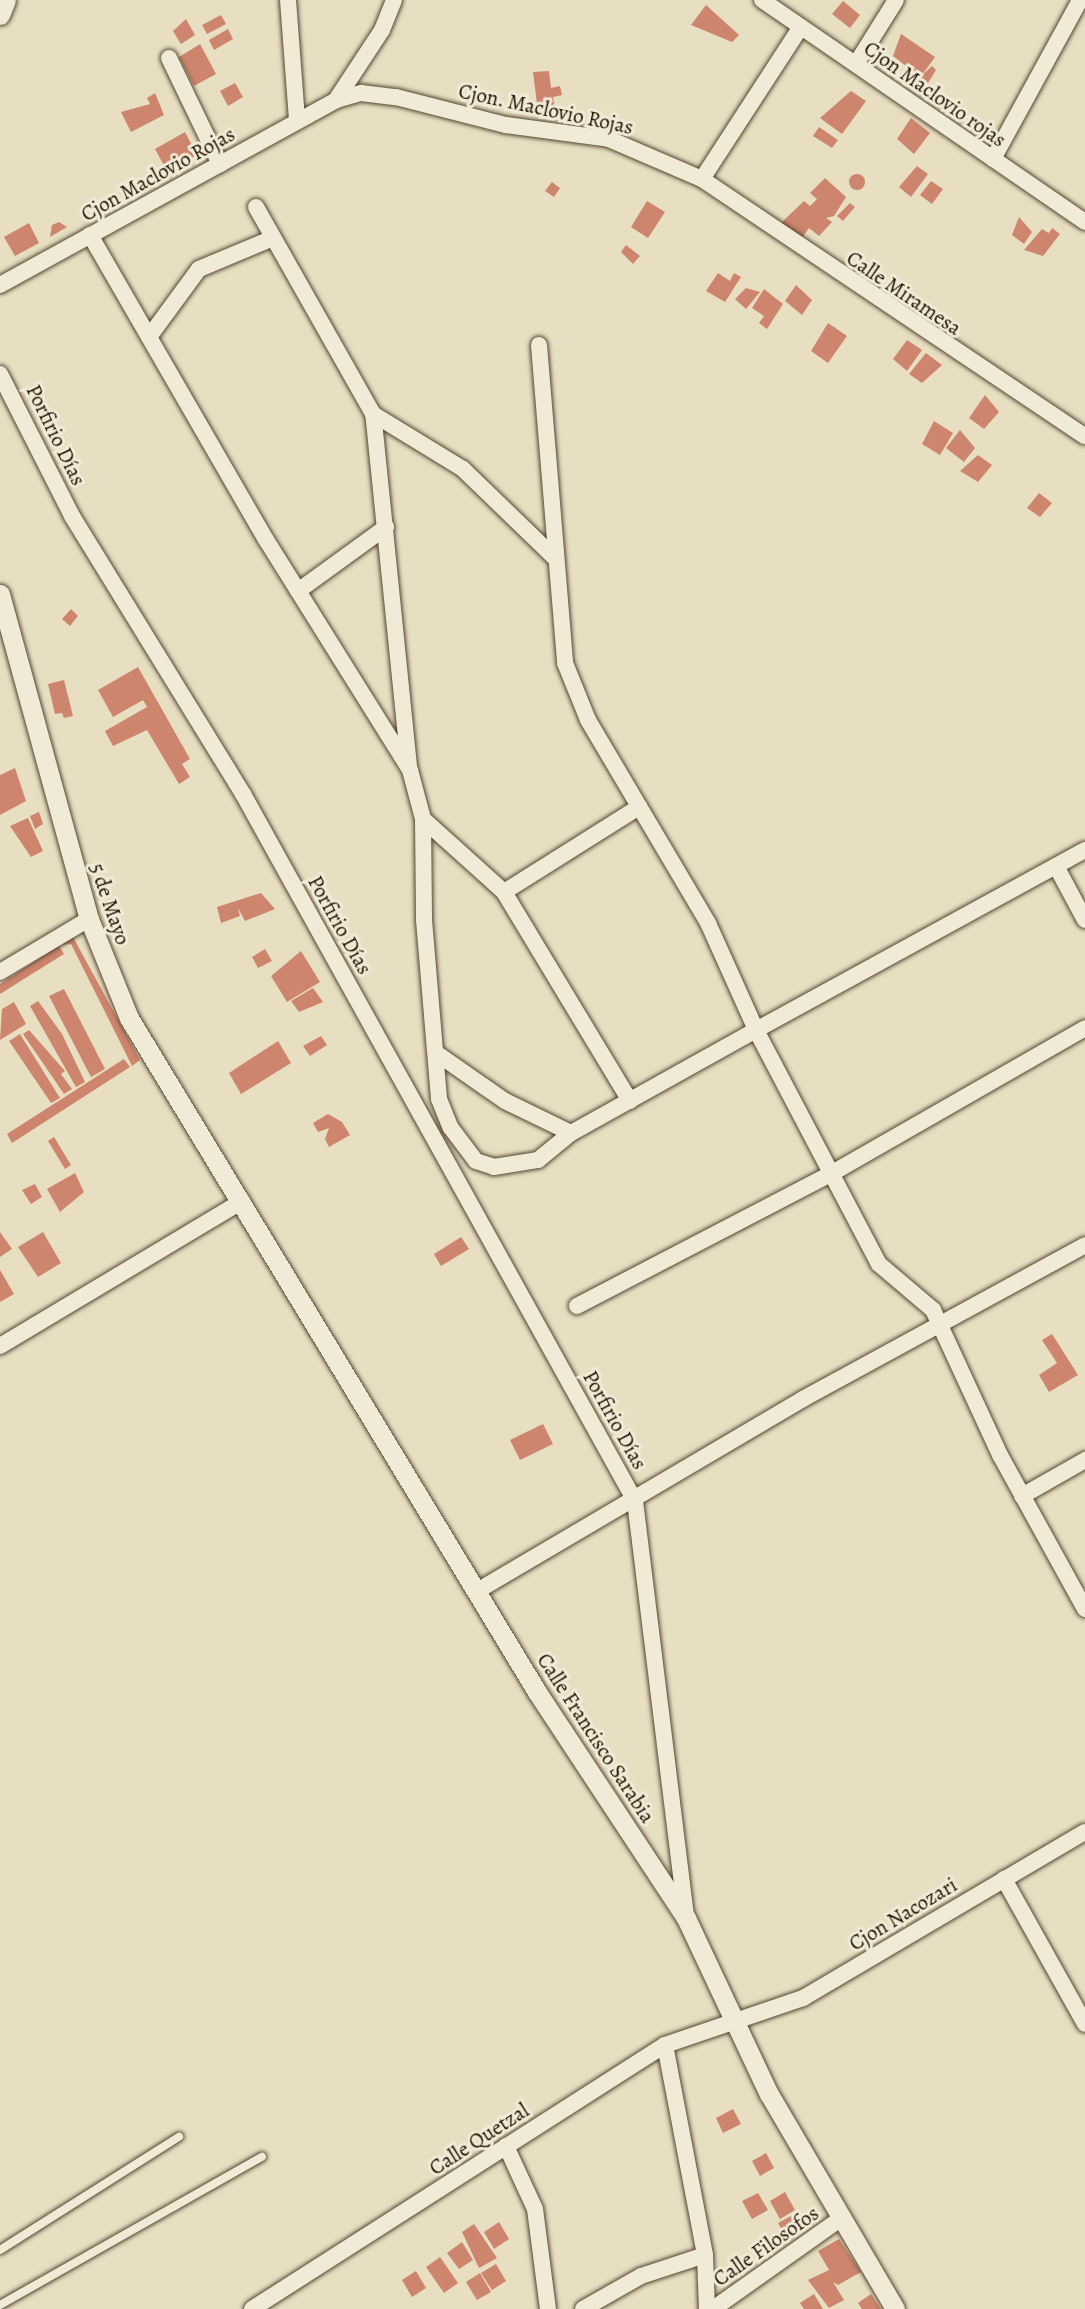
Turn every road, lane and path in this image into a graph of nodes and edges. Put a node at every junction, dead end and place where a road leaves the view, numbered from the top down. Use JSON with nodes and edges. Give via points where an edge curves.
{"nodes":[{"id":1,"x":6,"y":0,"type":"edge"},
{"id":2,"x":288,"y":0,"type":"edge"},
{"id":3,"x":394,"y":0,"type":"edge"},
{"id":4,"x":762,"y":0,"type":"edge"},
{"id":5,"x":896,"y":0,"type":"edge"},
{"id":6,"x":1080,"y":0,"type":"edge"},
{"id":7,"x":0,"y":15,"type":"edge"},
{"id":8,"x":800,"y":28,"type":"junction"},
{"id":9,"x":169,"y":58,"type":"dead end"},
{"id":10,"x":856,"y":64,"type":"junction"},
{"id":11,"x":336,"y":100,"type":"junction"},
{"id":12,"x":297,"y":121,"type":"junction"},
{"id":13,"x":993,"y":159,"type":"junction"},
{"id":14,"x":220,"y":164,"type":"junction"},
{"id":15,"x":702,"y":179,"type":"junction"},
{"id":16,"x":256,"y":207,"type":"dead end"},
{"id":17,"x":1085,"y":222,"type":"edge"},
{"id":18,"x":90,"y":235,"type":"junction"},
{"id":19,"x":273,"y":237,"type":"junction"},
{"id":20,"x":0,"y":285,"type":"edge"},
{"id":21,"x":149,"y":337,"type":"junction"},
{"id":22,"x":539,"y":345,"type":"dead end"},
{"id":23,"x":0,"y":374,"type":"edge"},
{"id":24,"x":5,"y":390,"type":"edge"},
{"id":25,"x":373,"y":414,"type":"junction"},
{"id":26,"x":1085,"y":436,"type":"edge"},
{"id":27,"x":386,"y":527,"type":"junction"},
{"id":28,"x":556,"y":559,"type":"junction"},
{"id":29,"x":298,"y":591,"type":"junction"},
{"id":30,"x":1,"y":605,"type":"edge"},
{"id":31,"x":410,"y":769,"type":"junction"},
{"id":32,"x":639,"y":807,"type":"junction"},
{"id":33,"x":423,"y":818,"type":"junction"},
{"id":34,"x":1085,"y":850,"type":"edge"},
{"id":35,"x":1056,"y":866,"type":"junction"},
{"id":36,"x":504,"y":892,"type":"junction"},
{"id":37,"x":89,"y":919,"type":"junction"},
{"id":38,"x":1085,"y":920,"type":"edge"},
{"id":39,"x":0,"y":972,"type":"edge"},
{"id":40,"x":752,"y":1023,"type":"junction"},
{"id":41,"x":1085,"y":1028,"type":"edge"},
{"id":42,"x":439,"y":1055,"type":"junction"},
{"id":43,"x":630,"y":1101,"type":"junction"},
{"id":44,"x":571,"y":1133,"type":"junction"},
{"id":45,"x":834,"y":1172,"type":"junction"},
{"id":46,"x":242,"y":1201,"type":"junction"},
{"id":47,"x":1085,"y":1245,"type":"edge"},
{"id":48,"x":577,"y":1306,"type":"dead end"},
{"id":49,"x":937,"y":1324,"type":"junction"},
{"id":50,"x":0,"y":1346,"type":"edge"},
{"id":51,"x":1085,"y":1460,"type":"edge"},
{"id":52,"x":1022,"y":1496,"type":"junction"},
{"id":53,"x":635,"y":1501,"type":"junction"},
{"id":54,"x":477,"y":1591,"type":"junction"},
{"id":55,"x":1085,"y":1609,"type":"edge"},
{"id":56,"x":1085,"y":1832,"type":"edge"},
{"id":57,"x":1004,"y":1878,"type":"junction"},
{"id":58,"x":686,"y":1918,"type":"junction"},
{"id":59,"x":736,"y":2021,"type":"junction"},
{"id":60,"x":1085,"y":2024,"type":"edge"},
{"id":61,"x":665,"y":2045,"type":"junction"},
{"id":62,"x":179,"y":2137,"type":"dead end"},
{"id":63,"x":506,"y":2146,"type":"junction"},
{"id":64,"x":262,"y":2157,"type":"dead end"},
{"id":65,"x":842,"y":2217,"type":"junction"},
{"id":66,"x":0,"y":2250,"type":"edge"},
{"id":67,"x":705,"y":2255,"type":"junction"},
{"id":68,"x":0,"y":2305,"type":"edge"},
{"id":69,"x":256,"y":2308,"type":"edge"},
{"id":70,"x":548,"y":2309,"type":"edge"},
{"id":71,"x":583,"y":2309,"type":"edge"},
{"id":72,"x":707,"y":2309,"type":"edge"},
{"id":73,"x":713,"y":2309,"type":"edge"},
{"id":74,"x":895,"y":2309,"type":"edge"}],
"edges":[{"from":1,"to":7,"type":"street"},
{"from":2,"to":12,"type":"street"},
{"from":3,"to":11,"type":"street","via":[[382,30]]},
{"from":4,"to":8,"type":"street","name":"Cjon Maclovio rojas"},
{"from":5,"to":10,"type":"street"},
{"from":6,"to":13,"type":"street"},
{"from":8,"to":10,"type":"street","name":"Cjon Maclovio rojas"},
{"from":8,"to":15,"type":"street"},
{"from":9,"to":14,"type":"street"},
{"from":10,"to":13,"type":"street","name":"Cjon Maclovio rojas"},
{"from":11,"to":12,"type":"street","name":"Cjon Maclovio Rojas"},
{"from":11,"to":15,"type":"street","name":"Cjon. Maclovio Rojas","via":[[361,93],[397,97],[506,125],[609,139]]},
{"from":12,"to":14,"type":"street","name":"Cjon Maclovio Rojas"},
{"from":13,"to":17,"type":"street","name":"Cjon Maclovio rojas"},
{"from":14,"to":18,"type":"street","name":"Cjon Maclovio Rojas"},
{"from":15,"to":26,"type":"street","name":"Calle Miramesa"},
{"from":16,"to":19,"type":"street"},
{"from":18,"to":20,"type":"street","name":"Cjon Maclovio Rojas"},
{"from":18,"to":21,"type":"street"},
{"from":19,"to":21,"type":"street","via":[[199,269]]},
{"from":19,"to":25,"type":"street"},
{"from":21,"to":29,"type":"street"},
{"from":22,"to":28,"type":"street"},
{"from":23,"to":24,"type":"street","name":"Porfirio Días"},
{"from":24,"to":53,"type":"street","name":"Porfirio Días","via":[[72,516],[243,794]]},
{"from":25,"to":27,"type":"street"},
{"from":25,"to":28,"type":"street","via":[[463,469]]},
{"from":27,"to":29,"type":"street"},
{"from":27,"to":31,"type":"street"},
{"from":28,"to":32,"type":"street","via":[[565,663],[588,720]]},
{"from":29,"to":31,"type":"street"},
{"from":30,"to":37,"type":"street","name":"5 de Mayo"},
{"from":31,"to":33,"type":"street"},
{"from":32,"to":36,"type":"street"},
{"from":32,"to":40,"type":"street","via":[[708,923]]},
{"from":33,"to":36,"type":"street"},
{"from":33,"to":42,"type":"street","via":[[424,920]]},
{"from":34,"to":35,"type":"street"},
{"from":35,"to":38,"type":"street"},
{"from":35,"to":40,"type":"street"},
{"from":36,"to":43,"type":"street"},
{"from":37,"to":39,"type":"street"},
{"from":37,"to":46,"type":"street","name":"5 de Mayo","via":[[129,1018]]},
{"from":40,"to":43,"type":"street"},
{"from":40,"to":45,"type":"street"},
{"from":41,"to":45,"type":"street"},
{"from":42,"to":44,"type":"street","via":[[505,1101]]},
{"from":42,"to":44,"type":"street","via":[[439,1099],[451,1128],[476,1161],[494,1167],[538,1160]]},
{"from":43,"to":44,"type":"street"},
{"from":45,"to":48,"type":"street"},
{"from":45,"to":49,"type":"street","via":[[879,1264],[923,1298]]},
{"from":46,"to":50,"type":"street"},
{"from":46,"to":54,"type":"street","name":"Calle Francisco Sarabia"},
{"from":47,"to":49,"type":"street"},
{"from":49,"to":52,"type":"street"},
{"from":49,"to":53,"type":"street"},
{"from":51,"to":52,"type":"street"},
{"from":52,"to":55,"type":"street"},
{"from":53,"to":54,"type":"street"},
{"from":53,"to":58,"type":"street"},
{"from":54,"to":58,"type":"street","name":"Calle Francisco Sarabia"},
{"from":56,"to":57,"type":"street","name":"Cjon Nacozari"},
{"from":57,"to":59,"type":"street","name":"Cjon Nacozari","via":[[803,1998]]},
{"from":57,"to":60,"type":"street"},
{"from":58,"to":59,"type":"street","name":"Calle Francisco Sarabia"},
{"from":59,"to":61,"type":"street","name":"Calle Quetzal"},
{"from":59,"to":65,"type":"street","name":"Calle Francisco Sarabia","via":[[769,2094]]},
{"from":61,"to":63,"type":"street","name":"Calle Quetzal"},
{"from":61,"to":67,"type":"street"},
{"from":62,"to":66,"type":"lane"},
{"from":63,"to":69,"type":"street","name":"Calle Quetzal"},
{"from":63,"to":70,"type":"street","via":[[535,2209]]},
{"from":64,"to":68,"type":"lane"},
{"from":65,"to":73,"type":"street","name":"Calle Filosofos"},
{"from":65,"to":74,"type":"street","name":"Calle Francisco Sarabia"},
{"from":67,"to":71,"type":"street","via":[[641,2276]]},
{"from":67,"to":72,"type":"street"}]}
